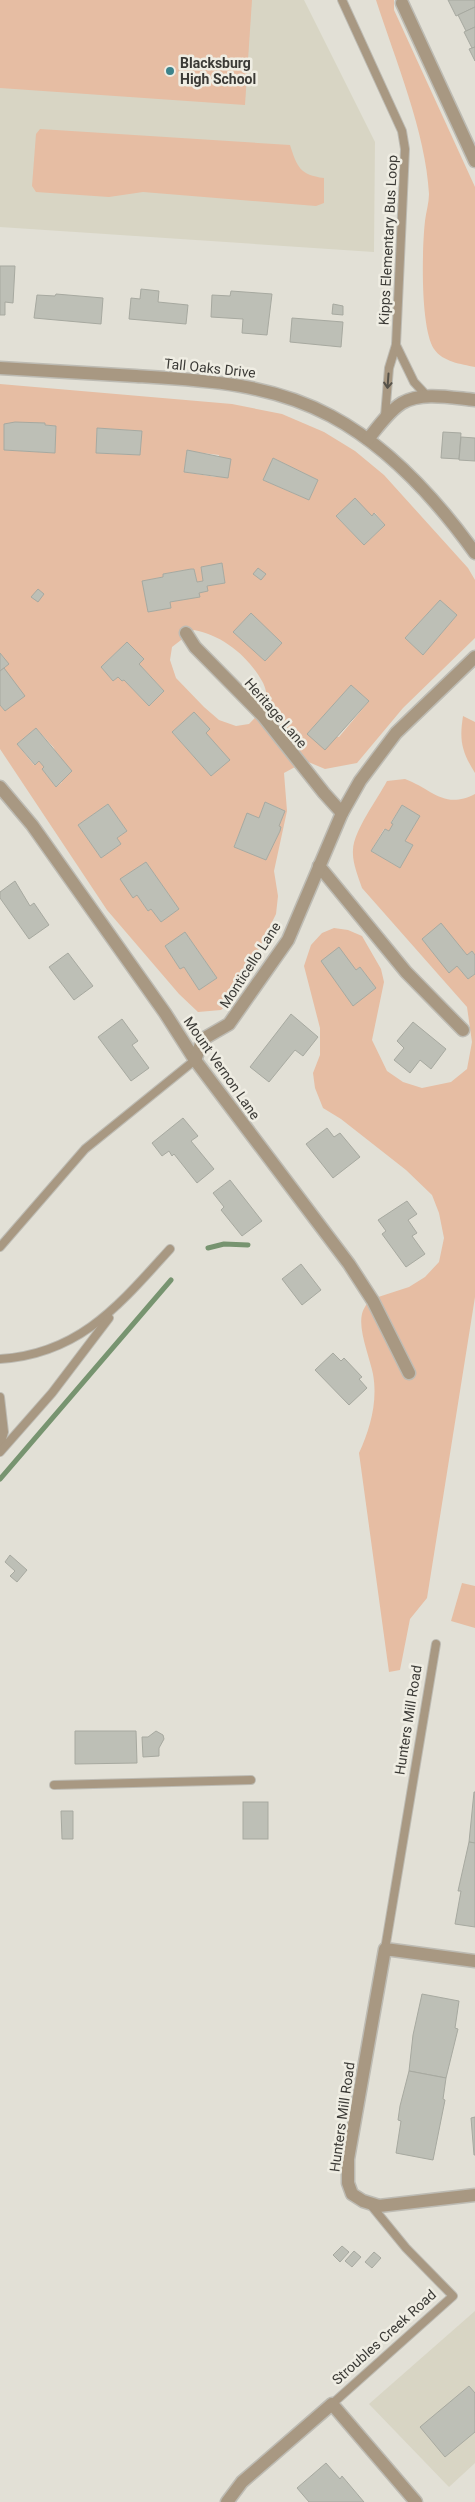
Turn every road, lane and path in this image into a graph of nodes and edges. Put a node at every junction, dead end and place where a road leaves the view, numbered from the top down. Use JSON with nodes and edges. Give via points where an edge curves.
{"nodes":[{"id":1,"x":342,"y":0,"type":"edge"},
{"id":2,"x":402,"y":3,"type":"dead end"},
{"id":3,"x":475,"y":161,"type":"edge"},
{"id":4,"x":396,"y":345,"type":"junction"},
{"id":5,"x":0,"y":368,"type":"edge"},
{"id":6,"x":427,"y":396,"type":"junction"},
{"id":7,"x":475,"y":400,"type":"edge"},
{"id":8,"x":385,"y":418,"type":"junction"},
{"id":9,"x":368,"y":439,"type":"junction"},
{"id":10,"x":475,"y":553,"type":"edge"},
{"id":11,"x":186,"y":633,"type":"dead end"},
{"id":12,"x":475,"y":657,"type":"edge"},
{"id":13,"x":0,"y":787,"type":"edge"},
{"id":14,"x":342,"y":813,"type":"junction"},
{"id":15,"x":319,"y":866,"type":"junction"},
{"id":16,"x":463,"y":1030,"type":"dead end"},
{"id":17,"x":195,"y":1060,"type":"junction"},
{"id":18,"x":0,"y":1247,"type":"edge"},
{"id":19,"x":170,"y":1250,"type":"dead end"},
{"id":20,"x":116,"y":1308,"type":"junction"},
{"id":21,"x":0,"y":1358,"type":"edge"},
{"id":22,"x":409,"y":1373,"type":"dead end"},
{"id":23,"x":0,"y":1397,"type":"edge"},
{"id":24,"x":0,"y":1446,"type":"edge"},
{"id":25,"x":0,"y":1452,"type":"edge"},
{"id":26,"x":436,"y":1644,"type":"dead end"},
{"id":27,"x":251,"y":1780,"type":"dead end"},
{"id":28,"x":54,"y":1785,"type":"dead end"},
{"id":29,"x":385,"y":1949,"type":"junction"},
{"id":30,"x":475,"y":1961,"type":"edge"},
{"id":31,"x":475,"y":2195,"type":"edge"},
{"id":32,"x":369,"y":2203,"type":"junction"},
{"id":33,"x":332,"y":2404,"type":"junction"},
{"id":34,"x":227,"y":2502,"type":"edge"},
{"id":35,"x":416,"y":2502,"type":"edge"}],
"edges":[{"from":1,"to":4,"type":"lane","name":"Kipps Elementary Bus Loop","via":[[402,131],[405,149]]},
{"from":2,"to":3,"type":"street"},
{"from":4,"to":6,"type":"lane","name":"Kipps Elementary Bus Loop","via":[[414,382]]},
{"from":4,"to":8,"type":"lane","name":"Kipps Elementary Bus Loop","one_way":true,"via":[[389,368]]},
{"from":5,"to":9,"type":"street","name":"Tall Oaks Drive","via":[[208,380],[257,388],[318,409]]},
{"from":6,"to":7,"type":"street"},
{"from":6,"to":8,"type":"street","via":[[402,403]]},
{"from":8,"to":9,"type":"street"},
{"from":9,"to":10,"type":"street","name":"Tall Oaks Drive","via":[[429,496]]},
{"from":11,"to":14,"type":"street","name":"Heritage Lane","via":[[195,647],[263,716]]},
{"from":12,"to":14,"type":"street","name":"Monticello Lane","via":[[396,734],[360,781]]},
{"from":13,"to":17,"type":"street","name":"Mount Vernon Lane","via":[[32,825]]},
{"from":14,"to":15,"type":"street","name":"Monticello Lane"},
{"from":15,"to":16,"type":"street","via":[[406,972]]},
{"from":15,"to":17,"type":"street","name":"Monticello Lane","via":[[288,940],[229,1024],[203,1039]]},
{"from":17,"to":18,"type":"lane","name":"Monticello Lane","via":[[85,1149]]},
{"from":17,"to":22,"type":"street","name":"Mount Vernon Lane","via":[[349,1264]]},
{"from":19,"to":20,"type":"lane"},
{"from":20,"to":21,"type":"lane","via":[[67,1342],[46,1350]]},
{"from":20,"to":25,"type":"lane","via":[[52,1393]]},
{"from":23,"to":24,"type":"lane","via":[[4,1432]]},
{"from":26,"to":29,"type":"lane","name":"Hunters Mill Road"},
{"from":27,"to":28,"type":"lane"},
{"from":29,"to":30,"type":"street"},
{"from":29,"to":32,"type":"street","name":"Hunters Mill Road","via":[[348,2159],[348,2184],[352,2194]]},
{"from":31,"to":32,"type":"street","via":[[379,2206]]},
{"from":32,"to":33,"type":"lane","name":"Stroubles Creek Road","via":[[452,2296]]},
{"from":33,"to":34,"type":"street","name":"Stroubles Creek Road","via":[[242,2482]]},
{"from":33,"to":35,"type":"street","name":"Stroubles Creek Road"}]}
